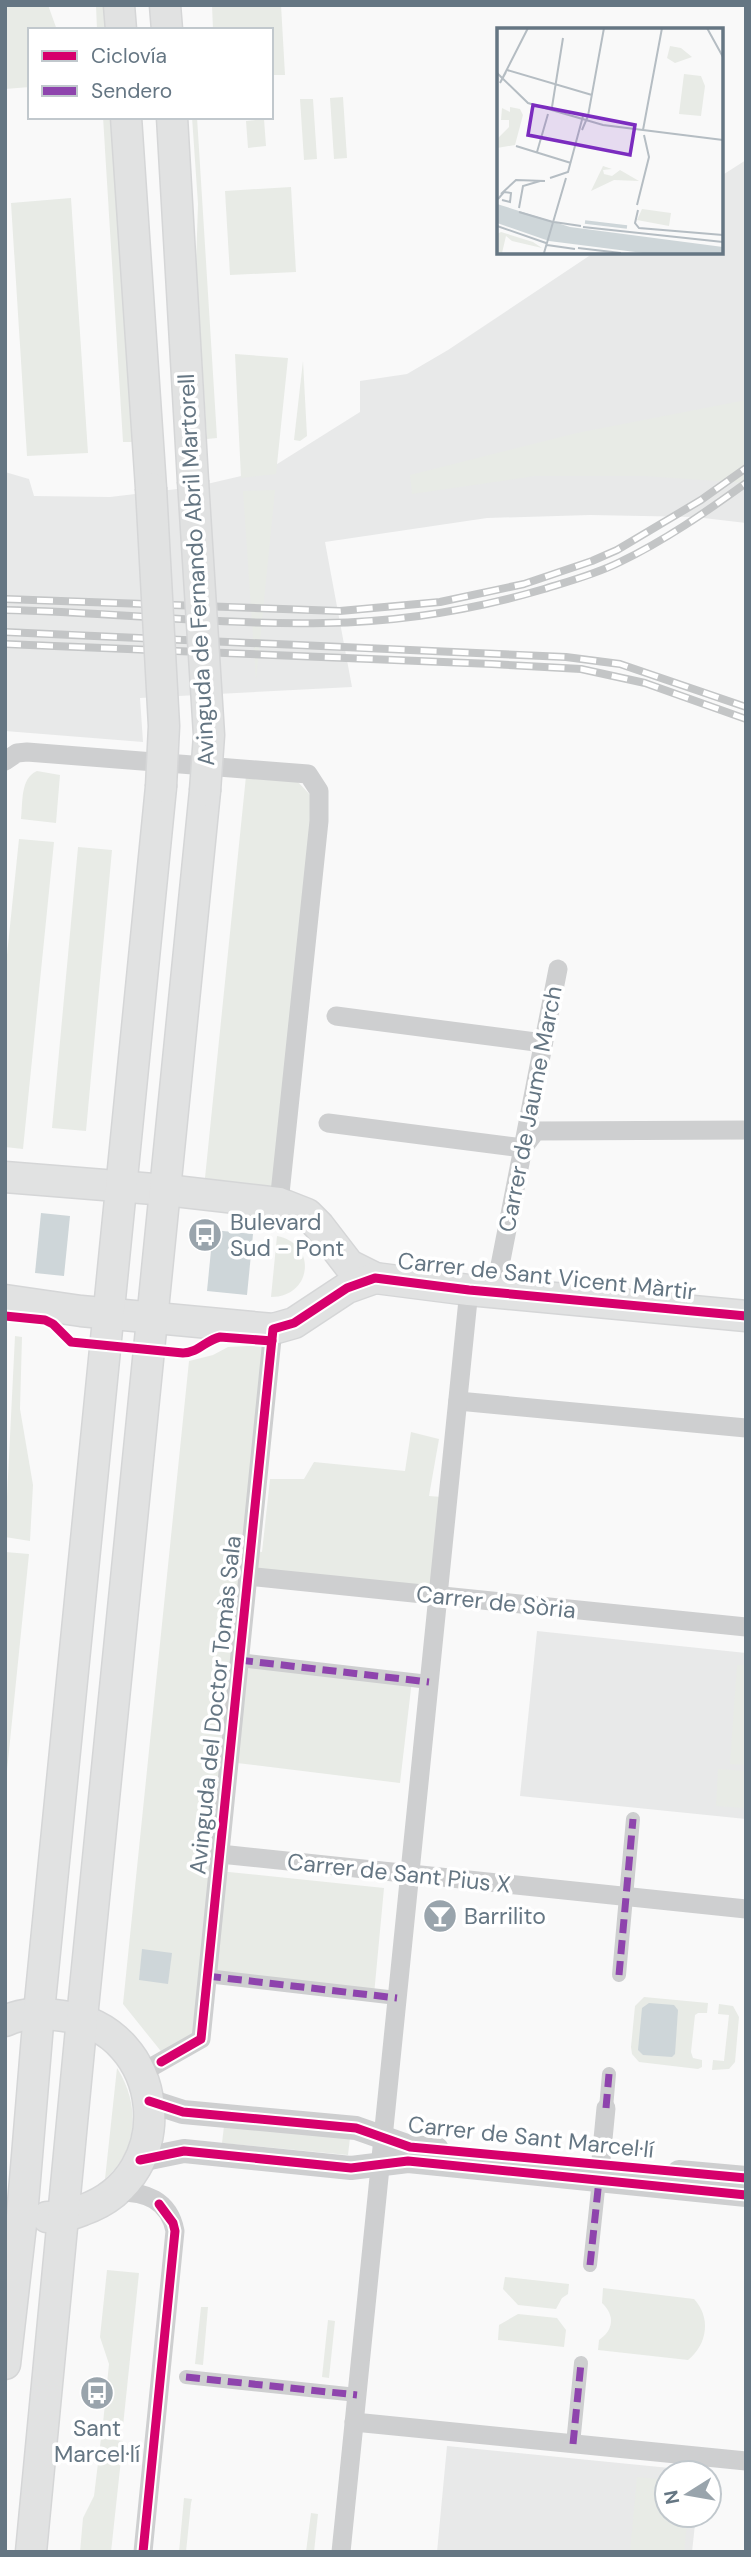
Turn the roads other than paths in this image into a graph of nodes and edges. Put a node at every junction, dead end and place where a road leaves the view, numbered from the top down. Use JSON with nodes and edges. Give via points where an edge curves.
{"nodes":[{"id":1,"x":119,"y":5,"type":"edge"},
{"id":2,"x":165,"y":5,"type":"edge"},
{"id":3,"x":121,"y":28,"type":"edge"},
{"id":4,"x":167,"y":28,"type":"edge"},
{"id":5,"x":127,"y":119,"type":"edge"},
{"id":6,"x":172,"y":119,"type":"edge"},
{"id":7,"x":7,"y":760,"type":"edge"},
{"id":8,"x":558,"y":969,"type":"dead end"},
{"id":9,"x":336,"y":1016,"type":"dead end"},
{"id":10,"x":543,"y":1043,"type":"junction"},
{"id":11,"x":328,"y":1123,"type":"dead end"},
{"id":12,"x":746,"y":1130,"type":"edge"},
{"id":13,"x":523,"y":1148,"type":"junction"},
{"id":14,"x":5,"y":1177,"type":"edge"},
{"id":15,"x":121,"y":1186,"type":"junction"},
{"id":16,"x":166,"y":1190,"type":"junction"},
{"id":17,"x":279,"y":1203,"type":"junction"},
{"id":18,"x":307,"y":1214,"type":"junction"},
{"id":19,"x":375,"y":1278,"type":"junction"},
{"id":20,"x":482,"y":1290,"type":"junction"},
{"id":21,"x":5,"y":1300,"type":"edge"},
{"id":22,"x":110,"y":1314,"type":"junction"},
{"id":23,"x":746,"y":1316,"type":"edge"},
{"id":24,"x":153,"y":1318,"type":"junction"},
{"id":25,"x":275,"y":1328,"type":"junction"},
{"id":26,"x":458,"y":1401,"type":"junction"},
{"id":27,"x":746,"y":1428,"type":"edge"},
{"id":28,"x":247,"y":1576,"type":"junction"},
{"id":29,"x":438,"y":1596,"type":"junction"},
{"id":30,"x":746,"y":1627,"type":"edge"},
{"id":31,"x":239,"y":1660,"type":"junction"},
{"id":32,"x":429,"y":1682,"type":"junction"},
{"id":33,"x":633,"y":1819,"type":"dead end"},
{"id":34,"x":220,"y":1854,"type":"junction"},
{"id":35,"x":410,"y":1875,"type":"junction"},
{"id":36,"x":626,"y":1896,"type":"junction"},
{"id":37,"x":746,"y":1909,"type":"edge"},
{"id":38,"x":619,"y":1975,"type":"dead end"},
{"id":39,"x":207,"y":1976,"type":"junction"},
{"id":40,"x":397,"y":1998,"type":"junction"},
{"id":41,"x":39,"y":2012,"type":"junction"},
{"id":42,"x":82,"y":2018,"type":"junction"},
{"id":43,"x":5,"y":2021,"type":"edge"},
{"id":44,"x":609,"y":2074,"type":"dead end"},
{"id":45,"x":145,"y":2087,"type":"junction"},
{"id":46,"x":606,"y":2108,"type":"joint"},
{"id":47,"x":210,"y":2115,"type":"junction"},
{"id":48,"x":383,"y":2137,"type":"junction"},
{"id":49,"x":206,"y":2152,"type":"junction"},
{"id":50,"x":140,"y":2160,"type":"junction"},
{"id":51,"x":381,"y":2165,"type":"junction"},
{"id":52,"x":600,"y":2172,"type":"junction"},
{"id":53,"x":746,"y":2178,"type":"edge"},
{"id":54,"x":116,"y":2192,"type":"junction"},
{"id":55,"x":746,"y":2195,"type":"edge"},
{"id":56,"x":14,"y":2212,"type":"edge"},
{"id":57,"x":62,"y":2218,"type":"junction"},
{"id":58,"x":590,"y":2265,"type":"dead end"},
{"id":59,"x":581,"y":2363,"type":"dead end"},
{"id":60,"x":5,"y":2364,"type":"edge"},
{"id":61,"x":186,"y":2378,"type":"dead end"},
{"id":62,"x":357,"y":2395,"type":"junction"},
{"id":63,"x":354,"y":2422,"type":"junction"},
{"id":64,"x":573,"y":2444,"type":"junction"},
{"id":65,"x":746,"y":2460,"type":"edge"},
{"id":66,"x":31,"y":2552,"type":"edge"},
{"id":67,"x":143,"y":2552,"type":"edge"},
{"id":68,"x":341,"y":2552,"type":"edge"}],
"edges":[{"from":1,"to":3,"type":"main road"},
{"from":2,"to":4,"type":"main road"},
{"from":5,"to":15,"type":"main road","name":"Avinguda de Fernando Abril Martorell","bridge":true,"via":[[164,726]]},
{"from":6,"to":16,"type":"main road","name":"Avinguda de Fernando Abril Martorell","bridge":true,"via":[[209,735]]},
{"from":7,"to":17,"type":"street","via":[[27,751],[307,774],[319,791]]},
{"from":8,"to":10,"type":"street","name":"Carrer de Jaume March"},
{"from":9,"to":10,"type":"street"},
{"from":10,"to":13,"type":"street","name":"Carrer de Jaume March"},
{"from":11,"to":13,"type":"street"},
{"from":12,"to":13,"type":"street","via":[[536,1131]]},
{"from":13,"to":20,"type":"street","name":"Carrer de Jaume March"},
{"from":14,"to":15,"type":"main road","name":"Carrer de Sant Vicent Màrtir"},
{"from":15,"to":16,"type":"main road","name":"Carrer de Sant Vicent Màrtir"},
{"from":15,"to":22,"type":"main road","name":"Avinguda de Fernando Abril Martorell"},
{"from":16,"to":17,"type":"main road","name":"Carrer de Sant Vicent Màrtir"},
{"from":16,"to":24,"type":"main road"},
{"from":17,"to":18,"type":"main road","name":"Carrer de Sant Vicent Màrtir"},
{"from":18,"to":19,"type":"main road","name":"Carrer de Sant Vicent Màrtir","via":[[349,1265]]},
{"from":18,"to":25,"type":"main road","via":[[323,1252],[327,1272],[323,1287],[303,1309]]},
{"from":19,"to":20,"type":"main road","name":"Carrer de Sant Vicent Màrtir"},
{"from":19,"to":25,"type":"main road","name":"Carrer de Sant Vicent Màrtir","via":[[347,1288],[294,1324]]},
{"from":20,"to":23,"type":"main road","name":"Carrer de Sant Vicent Màrtir"},
{"from":20,"to":26,"type":"street","name":"Carrer de Jaume March"},
{"from":21,"to":22,"type":"main road","name":"Carrer de Sant Vicent Màrtir"},
{"from":22,"to":24,"type":"main road","name":"Carrer de Sant Vicent Màrtir"},
{"from":22,"to":41,"type":"main road"},
{"from":24,"to":25,"type":"main road","name":"Carrer de Sant Vicent Màrtir"},
{"from":24,"to":42,"type":"main road"},
{"from":25,"to":28,"type":"street","name":"Avinguda del Doctor Tomàs Sala"},
{"from":26,"to":27,"type":"street"},
{"from":26,"to":29,"type":"street","name":"Carrer de Jaume March"},
{"from":28,"to":29,"type":"street","name":"Carrer de Sòria"},
{"from":28,"to":31,"type":"street","name":"Avinguda del Doctor Tomàs Sala"},
{"from":29,"to":30,"type":"street","name":"Carrer de Sòria"},
{"from":29,"to":32,"type":"street","name":"Carrer de Jaume March"},
{"from":31,"to":32,"type":"street"},
{"from":31,"to":34,"type":"street","name":"Avinguda del Doctor Tomàs Sala"},
{"from":32,"to":35,"type":"street","name":"Carrer de Jaume March"},
{"from":33,"to":36,"type":"street"},
{"from":34,"to":35,"type":"street","name":"Carrer de Sant Pius X"},
{"from":34,"to":39,"type":"street","name":"Avinguda del Doctor Tomàs Sala"},
{"from":35,"to":36,"type":"street","name":"Carrer de Sant Pius X"},
{"from":35,"to":40,"type":"street","name":"Carrer de Jaume March"},
{"from":36,"to":37,"type":"street","name":"Carrer de Sant Pius X"},
{"from":36,"to":38,"type":"street"},
{"from":39,"to":40,"type":"street"},
{"from":39,"to":45,"type":"street","name":"Avinguda del Doctor Tomàs Sala","via":[[201,2039]]},
{"from":40,"to":48,"type":"street","name":"Carrer de Jaume March"},
{"from":41,"to":42,"type":"main road"},
{"from":41,"to":43,"type":"main road"},
{"from":41,"to":56,"type":"main road"},
{"from":42,"to":45,"type":"main road","via":[[113,2036],[134,2059]]},
{"from":42,"to":57,"type":"main road"},
{"from":44,"to":46,"type":"street"},
{"from":45,"to":47,"type":"street","name":"Carrer de Sant Marcel·lí","via":[[183,2112]]},
{"from":45,"to":50,"type":"main road","via":[[149,2132]]},
{"from":46,"to":52,"type":"street"},
{"from":47,"to":48,"type":"street","name":"Carrer de Sant Marcel·lí","via":[[356,2127]]},
{"from":47,"to":49,"type":"street","via":[[197,2132]]},
{"from":48,"to":51,"type":"street","name":"Carrer de Jaume March"},
{"from":48,"to":52,"type":"street","name":"Carrer de Sant Marcel·lí","via":[[410,2147]]},
{"from":49,"to":50,"type":"street","name":"Carrer de Sant Marcel·lí","via":[[184,2151]]},
{"from":49,"to":51,"type":"street","name":"Carrer de Sant Marcel·lí","via":[[351,2168]]},
{"from":50,"to":54,"type":"main road"},
{"from":51,"to":52,"type":"street","name":"Carrer de Sant Marcel·lí","via":[[408,2161]]},
{"from":51,"to":62,"type":"street","name":"Carrer de Jaume March"},
{"from":52,"to":53,"type":"street","name":"Carrer de Sant Marcel·lí"},
{"from":52,"to":55,"type":"street","name":"Carrer de Sant Marcel·lí"},
{"from":52,"to":58,"type":"street"},
{"from":54,"to":57,"type":"main road","via":[[99,2205]]},
{"from":54,"to":67,"type":"street","via":[[148,2195],[169,2215],[175,2231]]},
{"from":56,"to":57,"type":"main road"},
{"from":56,"to":60,"type":"main road"},
{"from":57,"to":66,"type":"main road"},
{"from":59,"to":64,"type":"street"},
{"from":61,"to":62,"type":"street"},
{"from":62,"to":63,"type":"street","name":"Carrer de Jaume March"},
{"from":63,"to":64,"type":"street"},
{"from":63,"to":68,"type":"street","name":"Carrer de Jaume March"},
{"from":64,"to":65,"type":"street"}]}
